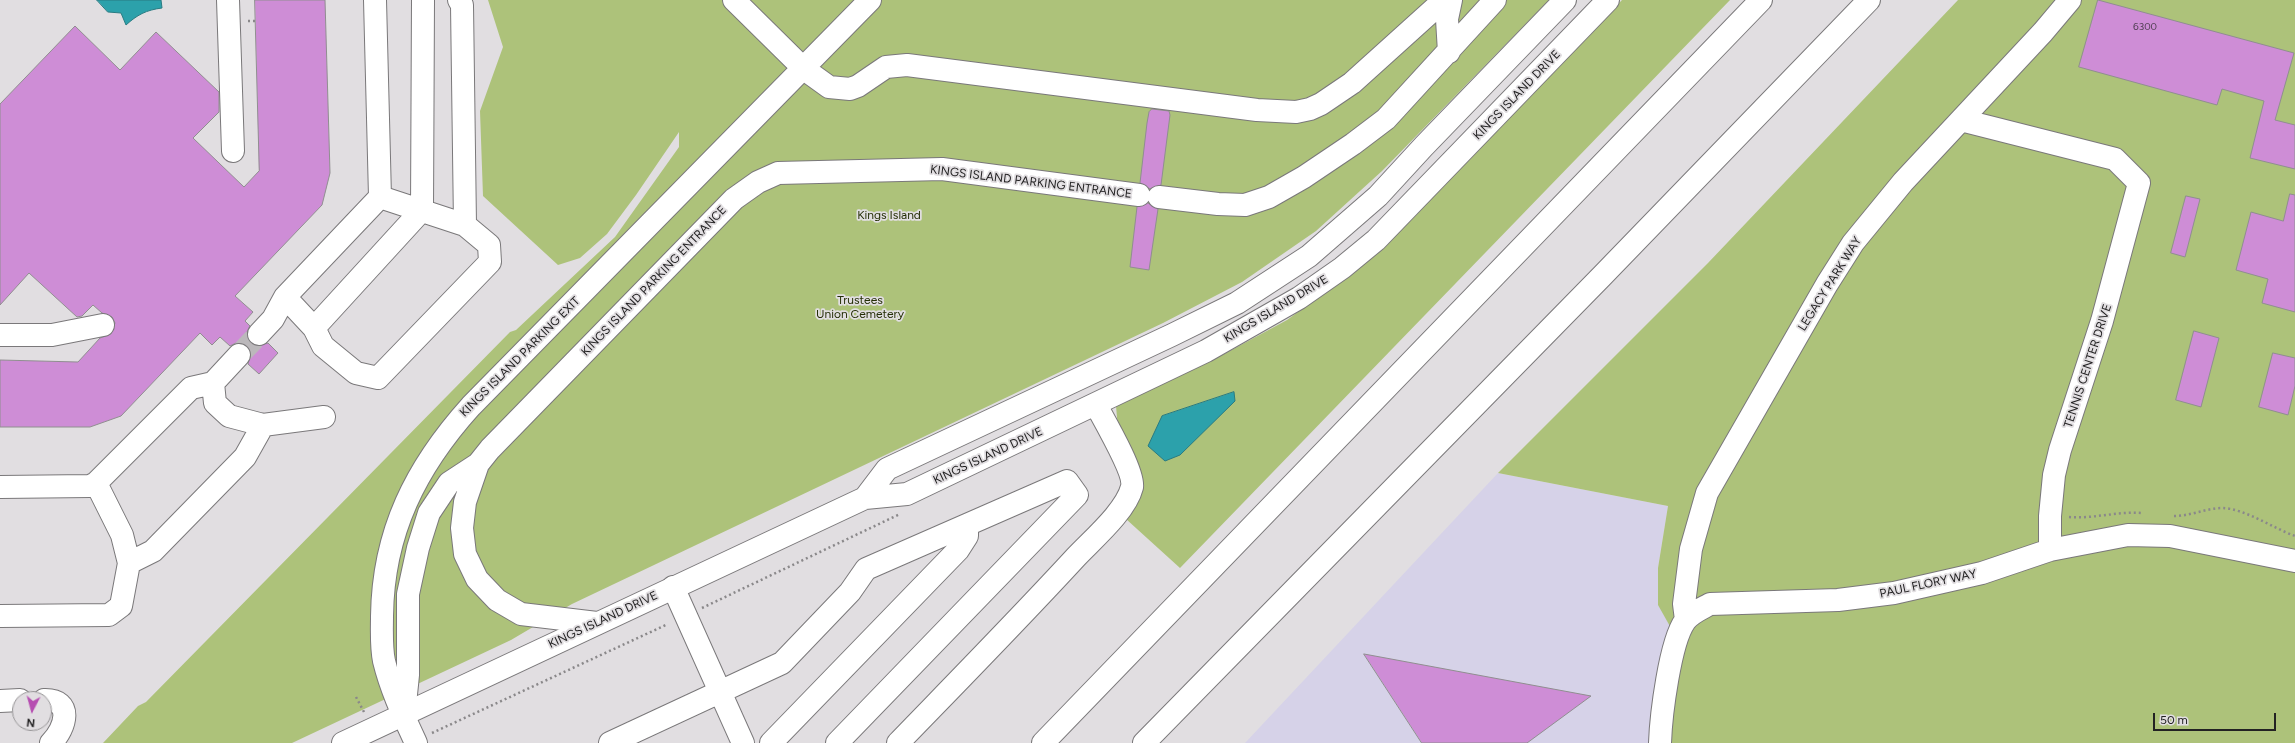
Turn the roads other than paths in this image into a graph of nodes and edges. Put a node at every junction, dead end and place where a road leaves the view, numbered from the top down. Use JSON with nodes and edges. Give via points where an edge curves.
{"nodes":[{"id":1,"x":228,"y":0,"type":"edge"},
{"id":2,"x":375,"y":0,"type":"edge"},
{"id":3,"x":423,"y":0,"type":"edge"},
{"id":4,"x":459,"y":0,"type":"edge"},
{"id":5,"x":734,"y":0,"type":"edge"},
{"id":6,"x":870,"y":0,"type":"edge"},
{"id":7,"x":1444,"y":0,"type":"edge"},
{"id":8,"x":1451,"y":0,"type":"edge"},
{"id":9,"x":1495,"y":0,"type":"edge"},
{"id":10,"x":1566,"y":0,"type":"edge"},
{"id":11,"x":1608,"y":0,"type":"edge"},
{"id":12,"x":1760,"y":0,"type":"edge"},
{"id":13,"x":1869,"y":0,"type":"edge"},
{"id":14,"x":2070,"y":0,"type":"edge"},
{"id":15,"x":1449,"y":52,"type":"junction"},
{"id":16,"x":804,"y":69,"type":"junction"},
{"id":17,"x":1960,"y":120,"type":"junction"},
{"id":18,"x":233,"y":151,"type":"dead end"},
{"id":19,"x":380,"y":197,"type":"junction"},
{"id":20,"x":422,"y":210,"type":"junction"},
{"id":21,"x":465,"y":225,"type":"junction"},
{"id":22,"x":285,"y":297,"type":"junction"},
{"id":23,"x":103,"y":325,"type":"dead end"},
{"id":24,"x":314,"y":328,"type":"junction"},
{"id":25,"x":259,"y":334,"type":"tunnel mouth"},
{"id":26,"x":0,"y":335,"type":"edge"},
{"id":27,"x":239,"y":355,"type":"tunnel mouth"},
{"id":28,"x":213,"y":383,"type":"junction"},
{"id":29,"x":1096,"y":405,"type":"junction"},
{"id":30,"x":324,"y":417,"type":"dead end"},
{"id":31,"x":263,"y":425,"type":"junction"},
{"id":32,"x":478,"y":464,"type":"junction"},
{"id":33,"x":96,"y":483,"type":"junction"},
{"id":34,"x":0,"y":487,"type":"edge"},
{"id":35,"x":865,"y":498,"type":"junction"},
{"id":36,"x":967,"y":525,"type":"junction"},
{"id":37,"x":2050,"y":550,"type":"junction"},
{"id":38,"x":2295,"y":561,"type":"edge"},
{"id":39,"x":129,"y":563,"type":"junction"},
{"id":40,"x":673,"y":587,"type":"junction"},
{"id":41,"x":0,"y":616,"type":"edge"},
{"id":42,"x":1686,"y":620,"type":"junction"},
{"id":43,"x":597,"y":623,"type":"junction"},
{"id":44,"x":720,"y":692,"type":"junction"},
{"id":45,"x":12,"y":700,"type":"edge"},
{"id":46,"x":52,"y":700,"type":"edge"},
{"id":47,"x":0,"y":701,"type":"edge"},
{"id":48,"x":404,"y":714,"type":"junction"},
{"id":49,"x":51,"y":743,"type":"edge"},
{"id":50,"x":342,"y":743,"type":"edge"},
{"id":51,"x":416,"y":743,"type":"edge"},
{"id":52,"x":610,"y":743,"type":"edge"},
{"id":53,"x":743,"y":743,"type":"edge"},
{"id":54,"x":771,"y":743,"type":"edge"},
{"id":55,"x":837,"y":743,"type":"edge"},
{"id":56,"x":898,"y":743,"type":"edge"},
{"id":57,"x":1043,"y":743,"type":"edge"},
{"id":58,"x":1144,"y":743,"type":"edge"},
{"id":59,"x":1660,"y":743,"type":"edge"}],
"edges":[{"from":1,"to":18,"type":"main road"},
{"from":2,"to":19,"type":"main road"},
{"from":3,"to":20,"type":"main road"},
{"from":4,"to":21,"type":"main road","via":[[462,5]]},
{"from":5,"to":16,"type":"main road"},
{"from":6,"to":16,"type":"main road","name":"KINGS ISLAND PARKING EXIT"},
{"from":7,"to":16,"type":"main road","via":[[1352,83],[1321,104],[1296,112],[1257,110],[907,65],[886,67],[858,86],[839,89],[829,87]]},
{"from":8,"to":15,"type":"main road","via":[[1447,18]]},
{"from":9,"to":15,"type":"main road","name":"KINGS ISLAND PARKING ENTRANCE"},
{"from":10,"to":35,"type":"main road","name":"KINGS ISLAND DRIVE","via":[[1378,196],[1309,256],[1224,309],[887,469]]},
{"from":11,"to":29,"type":"main road","name":"KINGS ISLAND DRIVE","via":[[1402,215],[1342,268],[1256,324]]},
{"from":12,"to":57,"type":"main road"},
{"from":13,"to":58,"type":"main road"},
{"from":14,"to":17,"type":"main road","name":"LEGACY PARK WAY"},
{"from":15,"to":32,"type":"main road","name":"KINGS ISLAND PARKING ENTRANCE","via":[[1386,119],[1353,144],[1269,197],[1245,205],[1149,196],[942,169],[778,173],[758,182],[734,199]]},
{"from":16,"to":48,"type":"main road","name":"KINGS ISLAND PARKING EXIT","via":[[471,406],[429,457],[396,524],[382,593],[383,659],[392,689]]},
{"from":17,"to":37,"type":"main road","name":"TENNIS CENTER DRIVE","via":[[2115,158],[2138,183],[2102,321],[2054,475]]},
{"from":17,"to":42,"type":"main road","name":"LEGACY PARK WAY","via":[[1911,172],[1853,243],[1707,493],[1691,549],[1684,604]]},
{"from":19,"to":20,"type":"main road"},
{"from":19,"to":22,"type":"main road"},
{"from":20,"to":21,"type":"main road"},
{"from":20,"to":24,"type":"main road"},
{"from":21,"to":24,"type":"main road","via":[[489,244],[490,262],[378,378],[356,373],[323,346]]},
{"from":22,"to":24,"type":"main road"},
{"from":22,"to":25,"type":"main road","via":[[273,319]]},
{"from":23,"to":26,"type":"main road","via":[[52,336]]},
{"from":27,"to":28,"type":"main road"},
{"from":28,"to":31,"type":"main road","via":[[215,403],[229,416]]},
{"from":28,"to":33,"type":"main road","via":[[191,388]]},
{"from":29,"to":35,"type":"main road","name":"KINGS ISLAND DRIVE","via":[[907,494]]},
{"from":29,"to":56,"type":"main road","via":[[1128,467],[1133,485],[1128,498],[1060,574]]},
{"from":30,"to":31,"type":"main road"},
{"from":31,"to":39,"type":"main road","via":[[246,457],[153,551]]},
{"from":32,"to":43,"type":"main road","via":[[465,502],[462,528],[465,554],[477,579],[497,600],[521,614]]},
{"from":32,"to":48,"type":"main road","name":"KINGS ISLAND PARKING ENTRANCE","via":[[449,483],[430,513],[418,548],[408,594],[408,675]]},
{"from":33,"to":34,"type":"main road","via":[[90,486]]},
{"from":33,"to":39,"type":"main road","via":[[122,535]]},
{"from":35,"to":40,"type":"main road","name":"KINGS ISLAND DRIVE"},
{"from":36,"to":44,"type":"main road","via":[[866,569],[850,592],[782,663]]},
{"from":36,"to":54,"type":"main road","via":[[967,536],[958,550]]},
{"from":36,"to":55,"type":"main road","via":[[1067,481],[1077,495]]},
{"from":37,"to":38,"type":"main road","name":"PAUL FLORY WAY","via":[[2128,535],[2152,535],[2212,543]]},
{"from":37,"to":42,"type":"main road","name":"PAUL FLORY WAY","via":[[1982,573],[1894,593],[1838,600],[1710,604]]},
{"from":39,"to":41,"type":"main road","via":[[122,606],[109,615]]},
{"from":40,"to":43,"type":"main road","name":"KINGS ISLAND DRIVE"},
{"from":40,"to":44,"type":"main road"},
{"from":42,"to":59,"type":"main road","name":"PAUL FLORY WAY","via":[[1676,637]]},
{"from":43,"to":48,"type":"main road","name":"KINGS ISLAND DRIVE"},
{"from":44,"to":52,"type":"main road"},
{"from":44,"to":53,"type":"main road"},
{"from":45,"to":47,"type":"main road"},
{"from":46,"to":49,"type":"main road","via":[[61,706],[65,714],[64,726]]},
{"from":48,"to":50,"type":"main road","name":"KINGS ISLAND DRIVE"},
{"from":48,"to":51,"type":"main road","name":"KINGS ISLAND PARKING EXIT"}]}
